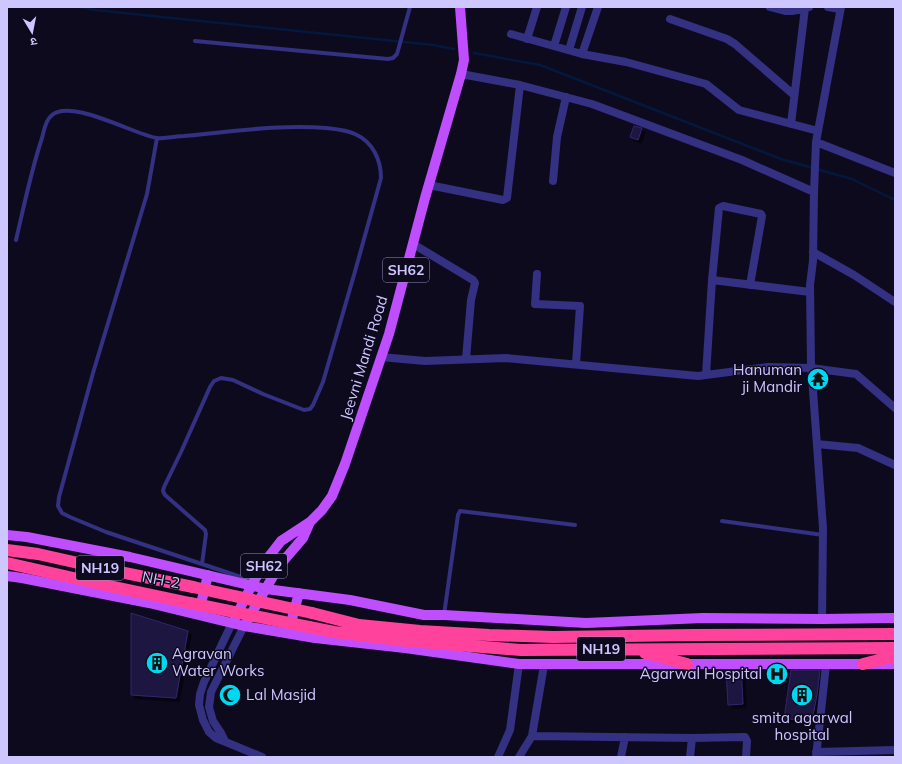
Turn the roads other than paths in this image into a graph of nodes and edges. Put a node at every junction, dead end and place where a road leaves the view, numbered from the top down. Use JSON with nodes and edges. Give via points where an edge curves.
{"nodes":[{"id":1,"x":410,"y":7,"type":"edge"},
{"id":2,"x":460,"y":7,"type":"edge"},
{"id":3,"x":536,"y":7,"type":"edge"},
{"id":4,"x":566,"y":7,"type":"edge"},
{"id":5,"x":582,"y":7,"type":"edge"},
{"id":6,"x":598,"y":7,"type":"edge"},
{"id":7,"x":770,"y":7,"type":"edge"},
{"id":8,"x":807,"y":7,"type":"edge"},
{"id":9,"x":828,"y":7,"type":"edge"},
{"id":10,"x":840,"y":8,"type":"edge"},
{"id":11,"x":670,"y":19,"type":"dead end"},
{"id":12,"x":511,"y":34,"type":"dead end"},
{"id":13,"x":527,"y":39,"type":"junction"},
{"id":14,"x":195,"y":41,"type":"dead end"},
{"id":15,"x":554,"y":46,"type":"junction"},
{"id":16,"x":568,"y":50,"type":"junction"},
{"id":17,"x":582,"y":54,"type":"junction"},
{"id":18,"x":461,"y":74,"type":"junction"},
{"id":19,"x":520,"y":85,"type":"junction"},
{"id":20,"x":794,"y":95,"type":"junction"},
{"id":21,"x":566,"y":97,"type":"junction"},
{"id":22,"x":791,"y":124,"type":"junction"},
{"id":23,"x":818,"y":131,"type":"junction"},
{"id":24,"x":157,"y":138,"type":"junction"},
{"id":25,"x":816,"y":142,"type":"junction"},
{"id":26,"x":895,"y":173,"type":"edge"},
{"id":27,"x":553,"y":181,"type":"dead end"},
{"id":28,"x":429,"y":185,"type":"junction"},
{"id":29,"x":814,"y":192,"type":"junction"},
{"id":30,"x":16,"y":240,"type":"dead end"},
{"id":31,"x":413,"y":244,"type":"junction"},
{"id":32,"x":813,"y":252,"type":"junction"},
{"id":33,"x":537,"y":274,"type":"dead end"},
{"id":34,"x":712,"y":280,"type":"junction"},
{"id":35,"x":750,"y":285,"type":"junction"},
{"id":36,"x":810,"y":292,"type":"junction"},
{"id":37,"x":895,"y":302,"type":"edge"},
{"id":38,"x":381,"y":357,"type":"junction"},
{"id":39,"x":466,"y":359,"type":"junction"},
{"id":40,"x":576,"y":364,"type":"junction"},
{"id":41,"x":811,"y":368,"type":"junction"},
{"id":42,"x":706,"y":375,"type":"junction"},
{"id":43,"x":895,"y":408,"type":"edge"},
{"id":44,"x":817,"y":444,"type":"junction"},
{"id":45,"x":895,"y":465,"type":"edge"},
{"id":46,"x":722,"y":521,"type":"dead end"},
{"id":47,"x":310,"y":522,"type":"junction"},
{"id":48,"x":575,"y":525,"type":"dead end"},
{"id":49,"x":7,"y":535,"type":"edge"},
{"id":50,"x":823,"y":535,"type":"junction"},
{"id":51,"x":7,"y":550,"type":"edge"},
{"id":52,"x":7,"y":563,"type":"edge"},
{"id":53,"x":202,"y":564,"type":"junction"},
{"id":54,"x":208,"y":575,"type":"junction"},
{"id":55,"x":7,"y":576,"type":"edge"},
{"id":56,"x":253,"y":583,"type":"junction"},
{"id":57,"x":266,"y":589,"type":"junction"},
{"id":58,"x":299,"y":593,"type":"junction"},
{"id":59,"x":198,"y":615,"type":"junction"},
{"id":60,"x":444,"y":615,"type":"junction"},
{"id":61,"x":895,"y":618,"type":"edge"},
{"id":62,"x":822,"y":619,"type":"junction"},
{"id":63,"x":232,"y":623,"type":"junction"},
{"id":64,"x":244,"y":626,"type":"junction"},
{"id":65,"x":288,"y":633,"type":"junction"},
{"id":66,"x":895,"y":634,"type":"edge"},
{"id":67,"x":895,"y":648,"type":"edge"},
{"id":68,"x":630,"y":649,"type":"junction"},
{"id":69,"x":895,"y":656,"type":"edge"},
{"id":70,"x":519,"y":664,"type":"junction"},
{"id":71,"x":687,"y":664,"type":"junction"},
{"id":72,"x":863,"y":664,"type":"junction"},
{"id":73,"x":895,"y":664,"type":"edge"},
{"id":74,"x":544,"y":665,"type":"junction"},
{"id":75,"x":826,"y":665,"type":"junction"},
{"id":76,"x":532,"y":736,"type":"junction"},
{"id":77,"x":624,"y":737,"type":"junction"},
{"id":78,"x":692,"y":738,"type":"junction"},
{"id":79,"x":225,"y":741,"type":"junction"},
{"id":80,"x":895,"y":750,"type":"edge"},
{"id":81,"x":816,"y":754,"type":"edge"},
{"id":82,"x":262,"y":757,"type":"edge"},
{"id":83,"x":498,"y":757,"type":"edge"},
{"id":84,"x":520,"y":757,"type":"edge"},
{"id":85,"x":622,"y":757,"type":"edge"},
{"id":86,"x":690,"y":757,"type":"edge"},
{"id":87,"x":746,"y":757,"type":"edge"}],
"edges":[{"from":1,"to":14,"type":"lane","via":[[399,48],[393,58],[388,59]]},
{"from":2,"to":18,"type":"main road","name":"Jeevni Mandi Road","number":"SH62","via":[[464,60]]},
{"from":3,"to":13,"type":"street"},
{"from":4,"to":15,"type":"street"},
{"from":5,"to":16,"type":"street"},
{"from":6,"to":17,"type":"street"},
{"from":7,"to":8,"type":"street","via":[[792,11]]},
{"from":8,"to":20,"type":"street"},
{"from":9,"to":10,"type":"street"},
{"from":10,"to":23,"type":"street"},
{"from":11,"to":20,"type":"street","via":[[727,39]]},
{"from":12,"to":13,"type":"street"},
{"from":13,"to":15,"type":"street"},
{"from":15,"to":16,"type":"street"},
{"from":16,"to":17,"type":"street"},
{"from":17,"to":22,"type":"street","via":[[619,60],[706,84],[739,110]]},
{"from":18,"to":19,"type":"street"},
{"from":18,"to":28,"type":"main road","name":"Jeevni Mandi Road","number":"SH62"},
{"from":19,"to":21,"type":"street"},
{"from":19,"to":28,"type":"street","via":[[506,199]]},
{"from":20,"to":22,"type":"street"},
{"from":21,"to":27,"type":"street","via":[[557,137]]},
{"from":21,"to":29,"type":"street","via":[[592,104],[742,160]]},
{"from":22,"to":23,"type":"street"},
{"from":23,"to":25,"type":"street"},
{"from":24,"to":30,"type":"lane","via":[[86,113],[72,111],[51,115],[34,163]]},
{"from":24,"to":53,"type":"lane","via":[[147,194],[93,373],[58,506],[62,513],[99,529]]},
{"from":24,"to":53,"type":"lane","via":[[295,127],[335,129],[355,134],[365,140],[374,149],[381,172],[323,382],[313,406],[304,410],[233,380],[214,380],[164,487],[165,495],[205,530]]},
{"from":25,"to":26,"type":"street"},
{"from":25,"to":29,"type":"street"},
{"from":28,"to":31,"type":"main road","name":"Jeevni Mandi Road","number":"SH62"},
{"from":29,"to":32,"type":"street"},
{"from":31,"to":38,"type":"main road","name":"Jeevni Mandi Road","number":"SH62"},
{"from":31,"to":39,"type":"street","via":[[475,283]]},
{"from":32,"to":36,"type":"street"},
{"from":32,"to":37,"type":"street"},
{"from":33,"to":40,"type":"street","via":[[535,304],[580,306]]},
{"from":34,"to":35,"type":"street"},
{"from":34,"to":35,"type":"street","via":[[719,208],[723,206],[762,216]]},
{"from":34,"to":42,"type":"street"},
{"from":35,"to":36,"type":"street"},
{"from":36,"to":41,"type":"street"},
{"from":38,"to":39,"type":"street","via":[[425,361]]},
{"from":38,"to":47,"type":"main road","name":"Jeevni Mandi Road","number":"SH62","via":[[335,489],[322,510]]},
{"from":39,"to":40,"type":"street","via":[[506,358]]},
{"from":40,"to":42,"type":"street"},
{"from":41,"to":42,"type":"street","via":[[768,367]]},
{"from":41,"to":43,"type":"street","via":[[856,374]]},
{"from":41,"to":44,"type":"street"},
{"from":44,"to":45,"type":"street","via":[[858,448]]},
{"from":44,"to":50,"type":"street"},
{"from":46,"to":50,"type":"lane"},
{"from":47,"to":56,"type":"main road","name":"Jeevni Mandi Road","number":"SH62","via":[[281,541]]},
{"from":47,"to":57,"type":"main road","name":"Jeevni Mandi Road","number":"SH62","via":[[303,538],[279,566]]},
{"from":48,"to":60,"type":"lane","via":[[460,511]]},
{"from":49,"to":54,"type":"main road","via":[[130,557]]},
{"from":50,"to":62,"type":"street"},
{"from":51,"to":66,"type":"highway","number":"NH19","bridge":true,"via":[[38,554],[360,625],[420,631],[553,637]]},
{"from":52,"to":68,"type":"highway","name":"NH-2","number":"NH19","bridge":true,"via":[[334,632],[522,650]]},
{"from":53,"to":56,"type":"lane"},
{"from":54,"to":56,"type":"main road"},
{"from":54,"to":59,"type":"main road"},
{"from":55,"to":59,"type":"main road"},
{"from":56,"to":57,"type":"main road"},
{"from":56,"to":63,"type":"main road","name":"Jeevni Mandi Road","number":"SH62"},
{"from":57,"to":58,"type":"main road"},
{"from":57,"to":64,"type":"main road","name":"Jeevni Mandi Road","number":"SH62"},
{"from":58,"to":60,"type":"main road","via":[[424,615]]},
{"from":58,"to":65,"type":"main road"},
{"from":59,"to":63,"type":"main road"},
{"from":60,"to":62,"type":"main road","via":[[586,623],[703,618]]},
{"from":61,"to":62,"type":"main road"},
{"from":63,"to":64,"type":"main road"},
{"from":63,"to":79,"type":"street","via":[[204,682],[199,706],[209,732]]},
{"from":64,"to":65,"type":"main road"},
{"from":64,"to":79,"type":"street","via":[[211,692],[209,707],[213,721]]},
{"from":65,"to":70,"type":"main road"},
{"from":67,"to":68,"type":"highway","number":"NH19"},
{"from":68,"to":71,"type":"highway"},
{"from":69,"to":72,"type":"highway"},
{"from":70,"to":74,"type":"main road"},
{"from":70,"to":83,"type":"street","via":[[510,730]]},
{"from":71,"to":74,"type":"main road"},
{"from":71,"to":75,"type":"main road"},
{"from":72,"to":73,"type":"main road"},
{"from":72,"to":75,"type":"main road"},
{"from":74,"to":76,"type":"street"},
{"from":75,"to":81,"type":"street"},
{"from":76,"to":77,"type":"street"},
{"from":76,"to":84,"type":"street"},
{"from":77,"to":78,"type":"street"},
{"from":77,"to":85,"type":"street"},
{"from":78,"to":86,"type":"street"},
{"from":78,"to":87,"type":"street","via":[[745,736],[748,741]]},
{"from":79,"to":82,"type":"street"},
{"from":80,"to":81,"type":"street"}]}
